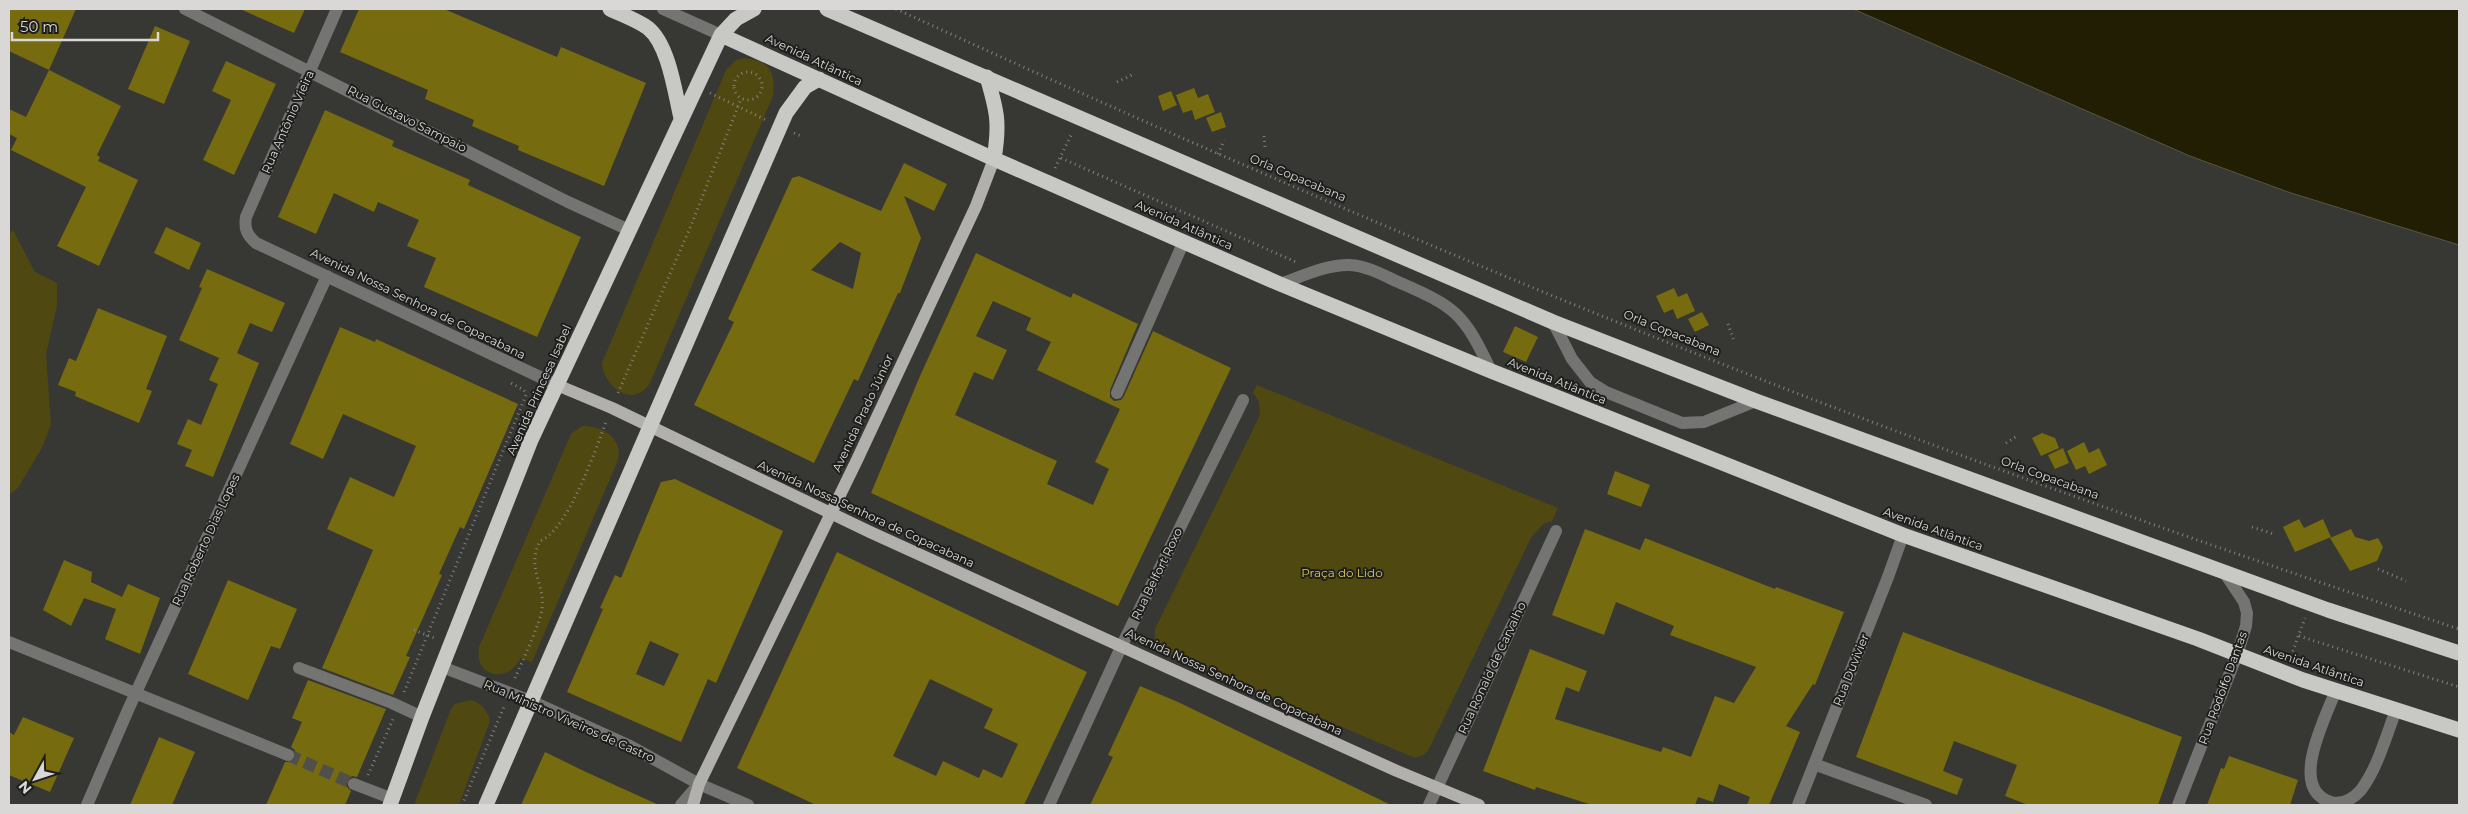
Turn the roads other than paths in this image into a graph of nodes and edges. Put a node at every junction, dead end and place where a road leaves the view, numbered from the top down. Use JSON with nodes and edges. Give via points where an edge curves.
{"nodes":[{"id":1,"x":185,"y":9,"type":"edge"},
{"id":2,"x":337,"y":9,"type":"edge"},
{"id":3,"x":610,"y":9,"type":"edge"},
{"id":4,"x":664,"y":9,"type":"edge"},
{"id":5,"x":754,"y":9,"type":"edge"},
{"id":6,"x":833,"y":10,"type":"edge"},
{"id":7,"x":721,"y":35,"type":"junction"},
{"id":8,"x":310,"y":70,"type":"junction"},
{"id":9,"x":987,"y":76,"type":"junction"},
{"id":10,"x":819,"y":79,"type":"junction"},
{"id":11,"x":681,"y":118,"type":"junction"},
{"id":12,"x":994,"y":159,"type":"junction"},
{"id":13,"x":629,"y":230,"type":"junction"},
{"id":14,"x":248,"y":235,"type":"joint"},
{"id":15,"x":1184,"y":241,"type":"junction"},
{"id":16,"x":328,"y":276,"type":"junction"},
{"id":17,"x":1280,"y":284,"type":"junction"},
{"id":18,"x":1553,"y":322,"type":"junction"},
{"id":19,"x":1491,"y":371,"type":"junction"},
{"id":20,"x":557,"y":385,"type":"junction"},
{"id":21,"x":1116,"y":393,"type":"dead end"},
{"id":22,"x":1243,"y":400,"type":"dead end"},
{"id":23,"x":1756,"y":402,"type":"junction"},
{"id":24,"x":651,"y":428,"type":"junction"},
{"id":25,"x":831,"y":513,"type":"junction"},
{"id":26,"x":1556,"y":532,"type":"dead end"},
{"id":27,"x":1903,"y":535,"type":"junction"},
{"id":28,"x":2224,"y":572,"type":"junction"},
{"id":29,"x":9,"y":642,"type":"edge"},
{"id":30,"x":1122,"y":646,"type":"junction"},
{"id":31,"x":2459,"y":653,"type":"edge"},
{"id":32,"x":2237,"y":655,"type":"junction"},
{"id":33,"x":442,"y":667,"type":"junction"},
{"id":34,"x":299,"y":668,"type":"dead end"},
{"id":35,"x":2336,"y":690,"type":"junction"},
{"id":36,"x":136,"y":693,"type":"junction"},
{"id":37,"x":531,"y":701,"type":"junction"},
{"id":38,"x":2396,"y":710,"type":"junction"},
{"id":39,"x":422,"y":717,"type":"junction"},
{"id":40,"x":2459,"y":730,"type":"edge"},
{"id":41,"x":288,"y":755,"type":"tunnel mouth"},
{"id":42,"x":1814,"y":764,"type":"junction"},
{"id":43,"x":699,"y":784,"type":"junction"},
{"id":44,"x":359,"y":786,"type":"tunnel mouth"},
{"id":45,"x":1436,"y":788,"type":"junction"},
{"id":46,"x":392,"y":802,"type":"edge"},
{"id":47,"x":87,"y":805,"type":"edge"},
{"id":48,"x":486,"y":805,"type":"edge"},
{"id":49,"x":681,"y":805,"type":"edge"},
{"id":50,"x":693,"y":805,"type":"edge"},
{"id":51,"x":748,"y":805,"type":"edge"},
{"id":52,"x":1049,"y":805,"type":"edge"},
{"id":53,"x":1428,"y":805,"type":"edge"},
{"id":54,"x":1479,"y":805,"type":"edge"},
{"id":55,"x":1798,"y":805,"type":"edge"},
{"id":56,"x":1926,"y":805,"type":"edge"},
{"id":57,"x":2178,"y":805,"type":"edge"}],
"edges":[{"from":1,"to":8,"type":"street","name":"Rua Gustavo Sampaio"},
{"from":2,"to":8,"type":"street","name":"Rua Antônio Vieira"},
{"from":3,"to":11,"type":"highway","via":[[648,29],[657,40],[668,65]]},
{"from":4,"to":7,"type":"street","name":"Avenida Atlântica"},
{"from":5,"to":7,"type":"highway","name":"Avenida Princesa Isabel","via":[[736,19]]},
{"from":6,"to":9,"type":"highway"},
{"from":7,"to":10,"type":"highway","name":"Avenida Atlântica"},
{"from":7,"to":11,"type":"highway","name":"Avenida Princesa Isabel"},
{"from":8,"to":13,"type":"street","name":"Rua Gustavo Sampaio"},
{"from":8,"to":14,"type":"street","name":"Rua Antônio Vieira","via":[[246,217]]},
{"from":9,"to":12,"type":"highway","via":[[999,130]]},
{"from":9,"to":18,"type":"highway"},
{"from":10,"to":12,"type":"highway","name":"Avenida Atlântica"},
{"from":10,"to":24,"type":"highway","via":[[805,87],[786,113]]},
{"from":11,"to":13,"type":"highway","name":"Avenida Princesa Isabel"},
{"from":12,"to":15,"type":"highway","name":"Avenida Atlântica"},
{"from":12,"to":25,"type":"main road","name":"Avenida Prado Júnior","via":[[976,206]]},
{"from":13,"to":20,"type":"highway","name":"Avenida Princesa Isabel"},
{"from":14,"to":16,"type":"street","name":"Avenida Nossa Senhora de Copacabana","via":[[256,243]]},
{"from":15,"to":17,"type":"highway","name":"Avenida Atlântica"},
{"from":15,"to":21,"type":"street"},
{"from":16,"to":20,"type":"street","name":"Avenida Nossa Senhora de Copacabana"},
{"from":16,"to":36,"type":"street","name":"Rua Roberto Dias Lopes"},
{"from":17,"to":19,"type":"highway","name":"Avenida Atlântica"},
{"from":17,"to":19,"type":"street","via":[[1348,265],[1366,268],[1439,300],[1455,311],[1468,327]]},
{"from":18,"to":23,"type":"highway"},
{"from":18,"to":23,"type":"street","via":[[1572,358],[1590,382],[1606,392],[1682,423],[1704,422]]},
{"from":19,"to":27,"type":"highway","name":"Avenida Atlântica"},
{"from":20,"to":24,"type":"main road","name":"Avenida Nossa Senhora de Copacabana"},
{"from":20,"to":33,"type":"highway","name":"Avenida Princesa Isabel","via":[[531,440]]},
{"from":22,"to":30,"type":"street","name":"Rua Belfort Roxo"},
{"from":23,"to":28,"type":"highway"},
{"from":24,"to":25,"type":"main road","name":"Avenida Nossa Senhora de Copacabana"},
{"from":24,"to":37,"type":"highway"},
{"from":25,"to":30,"type":"main road","name":"Avenida Nossa Senhora de Copacabana"},
{"from":25,"to":43,"type":"main road","name":"Avenida Prado Júnior"},
{"from":26,"to":45,"type":"street","name":"Rua Ronald de Carvalho"},
{"from":27,"to":32,"type":"highway","name":"Avenida Atlântica"},
{"from":27,"to":42,"type":"street","name":"Rua Duvivier"},
{"from":28,"to":31,"type":"highway"},
{"from":28,"to":32,"type":"street","name":"Rua Rodolfo Dantas","via":[[2244,602],[2247,613]]},
{"from":29,"to":36,"type":"street"},
{"from":30,"to":45,"type":"main road","name":"Avenida Nossa Senhora de Copacabana"},
{"from":30,"to":52,"type":"street","name":"Rua Belfort Roxo"},
{"from":32,"to":35,"type":"highway","name":"Avenida Atlântica"},
{"from":32,"to":57,"type":"street","name":"Rua Rodolfo Dantas"},
{"from":33,"to":37,"type":"street","name":"Rua Ministro Viveiros de Castro"},
{"from":33,"to":39,"type":"highway","name":"Avenida Princesa Isabel"},
{"from":34,"to":39,"type":"street"},
{"from":35,"to":38,"type":"highway","name":"Avenida Atlântica"},
{"from":35,"to":38,"type":"street","via":[[2314,750],[2309,776],[2318,795],[2329,801],[2350,800],[2360,790],[2372,772]]},
{"from":36,"to":41,"type":"street"},
{"from":36,"to":47,"type":"street","name":"Rua Roberto Dias Lopes"},
{"from":37,"to":43,"type":"street","name":"Rua Ministro Viveiros de Castro","via":[[630,746]]},
{"from":37,"to":48,"type":"highway"},
{"from":38,"to":40,"type":"highway","name":"Avenida Atlântica"},
{"from":39,"to":46,"type":"highway","name":"Avenida Princesa Isabel"},
{"from":42,"to":55,"type":"street","name":"Rua Duvivier"},
{"from":42,"to":56,"type":"street"},
{"from":43,"to":49,"type":"street","name":"Avenida Prado Júnior"},
{"from":43,"to":50,"type":"main road","name":"Avenida Prado Júnior"},
{"from":43,"to":51,"type":"street","name":"Rua Ministro Viveiros de Castro"},
{"from":44,"to":46,"type":"street"},
{"from":45,"to":53,"type":"street","name":"Rua Ronald de Carvalho"},
{"from":45,"to":54,"type":"main road","name":"Avenida Nossa Senhora de Copacabana"}]}
